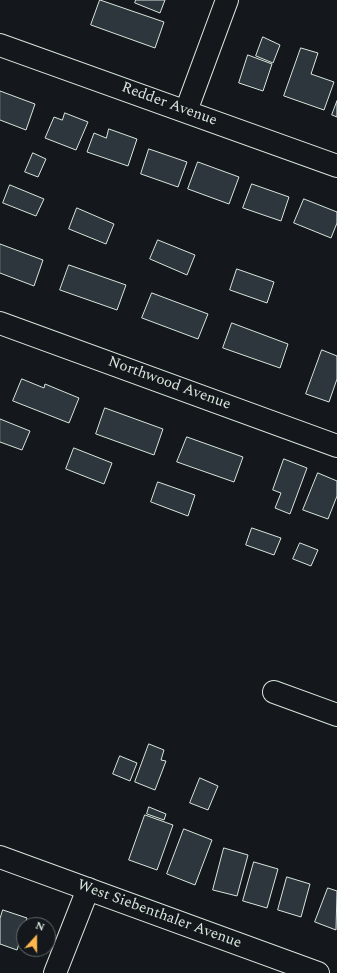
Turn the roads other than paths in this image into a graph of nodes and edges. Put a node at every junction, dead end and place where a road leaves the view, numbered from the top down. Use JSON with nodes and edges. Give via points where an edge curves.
{"nodes":[{"id":1,"x":227,"y":0,"type":"edge"},
{"id":2,"x":0,"y":44,"type":"edge"},
{"id":3,"x":186,"y":111,"type":"junction"},
{"id":4,"x":337,"y":166,"type":"edge"},
{"id":5,"x":0,"y":323,"type":"edge"},
{"id":6,"x":337,"y":446,"type":"edge"},
{"id":7,"x":274,"y":692,"type":"dead end"},
{"id":8,"x":337,"y":715,"type":"edge"},
{"id":9,"x":0,"y":857,"type":"edge"},
{"id":10,"x":88,"y":889,"type":"junction"},
{"id":11,"x":55,"y":973,"type":"edge"},
{"id":12,"x":318,"y":973,"type":"edge"}],
"edges":[{"from":1,"to":3,"type":"street"},
{"from":2,"to":3,"type":"street","name":"Redder Avenue"},
{"from":3,"to":4,"type":"street","name":"Redder Avenue"},
{"from":5,"to":6,"type":"street","name":"Northwood Avenue"},
{"from":7,"to":8,"type":"street"},
{"from":9,"to":10,"type":"street","name":"West Siebenthaler Avenue"},
{"from":10,"to":11,"type":"street"},
{"from":10,"to":12,"type":"street","name":"West Siebenthaler Avenue"}]}
